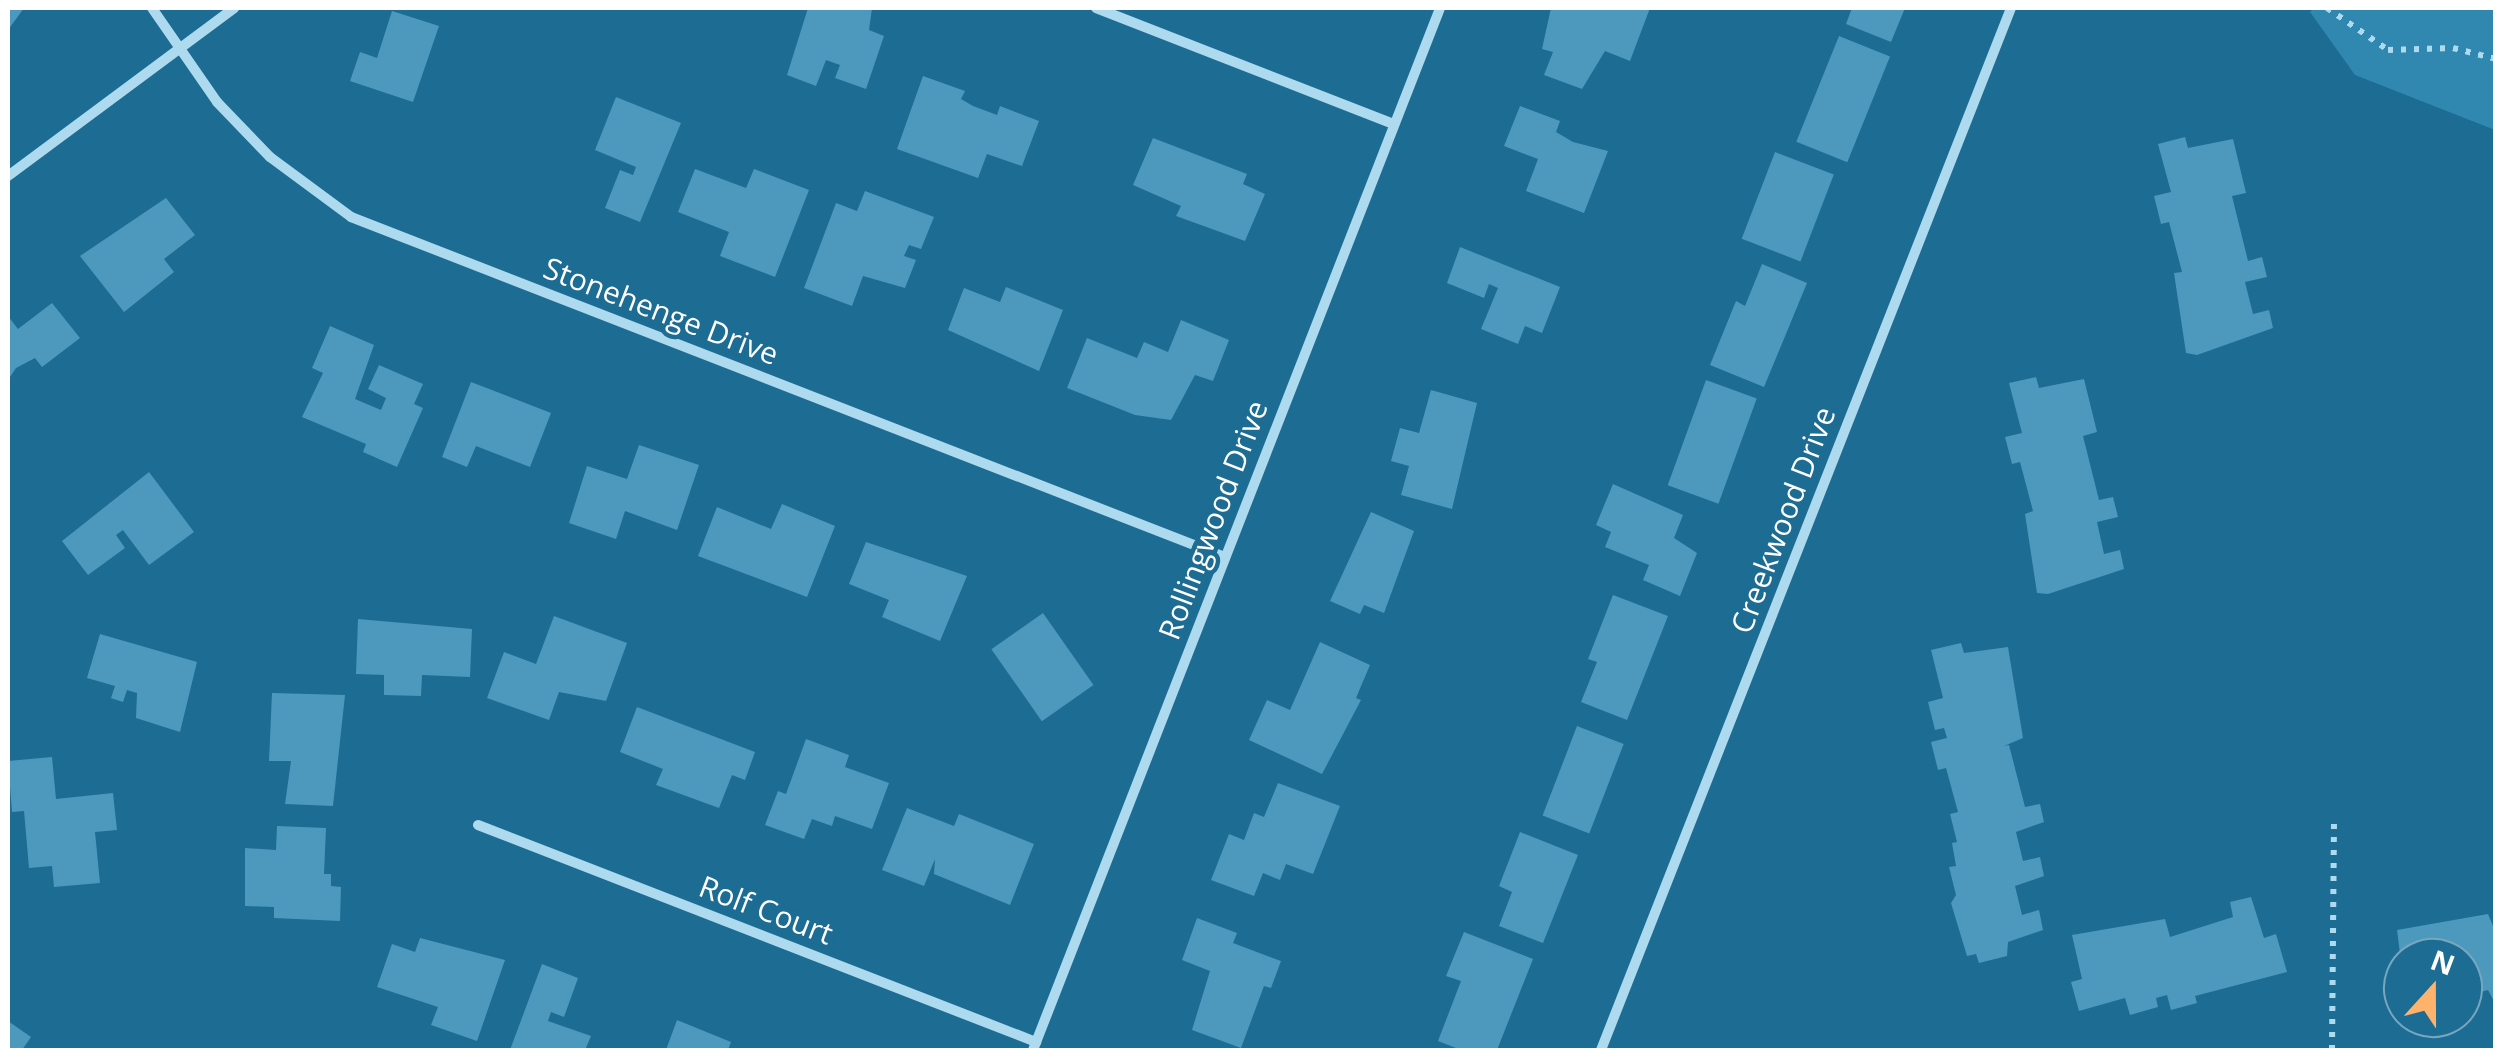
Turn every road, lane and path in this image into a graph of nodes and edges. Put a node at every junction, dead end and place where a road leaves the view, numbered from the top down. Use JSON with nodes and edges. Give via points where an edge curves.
{"nodes":[{"id":1,"x":152,"y":8,"type":"edge"},
{"id":2,"x":234,"y":8,"type":"edge"},
{"id":3,"x":1096,"y":8,"type":"edge"},
{"id":4,"x":1440,"y":8,"type":"edge"},
{"id":5,"x":2011,"y":8,"type":"edge"},
{"id":6,"x":2327,"y":8,"type":"edge"},
{"id":7,"x":177,"y":50,"type":"junction"},
{"id":8,"x":2496,"y":59,"type":"edge"},
{"id":9,"x":1394,"y":124,"type":"junction"},
{"id":10,"x":8,"y":176,"type":"edge"},
{"id":11,"x":1225,"y":557,"type":"junction"},
{"id":12,"x":2334,"y":816,"type":"dead end"},
{"id":13,"x":478,"y":825,"type":"dead end"},
{"id":14,"x":1035,"y":1046,"type":"edge"},
{"id":15,"x":1601,"y":1050,"type":"edge"},
{"id":16,"x":2332,"y":1050,"type":"edge"}],
"edges":[{"from":1,"to":7,"type":"street","name":"Stonehenge Drive"},
{"from":2,"to":7,"type":"street"},
{"from":3,"to":9,"type":"street"},
{"from":4,"to":9,"type":"street","name":"Rollingwood Drive"},
{"from":5,"to":15,"type":"street","name":"Creekwood Drive"},
{"from":6,"to":8,"type":"path","via":[[2388,50],[2453,48]]},
{"from":7,"to":10,"type":"street"},
{"from":7,"to":11,"type":"street","name":"Stonehenge Drive","via":[[270,157],[351,217]]},
{"from":9,"to":11,"type":"street","name":"Rollingwood Drive"},
{"from":11,"to":14,"type":"street","name":"Rollingwood Drive"},
{"from":12,"to":16,"type":"path"},
{"from":13,"to":14,"type":"street","name":"Rolf Court"}]}
